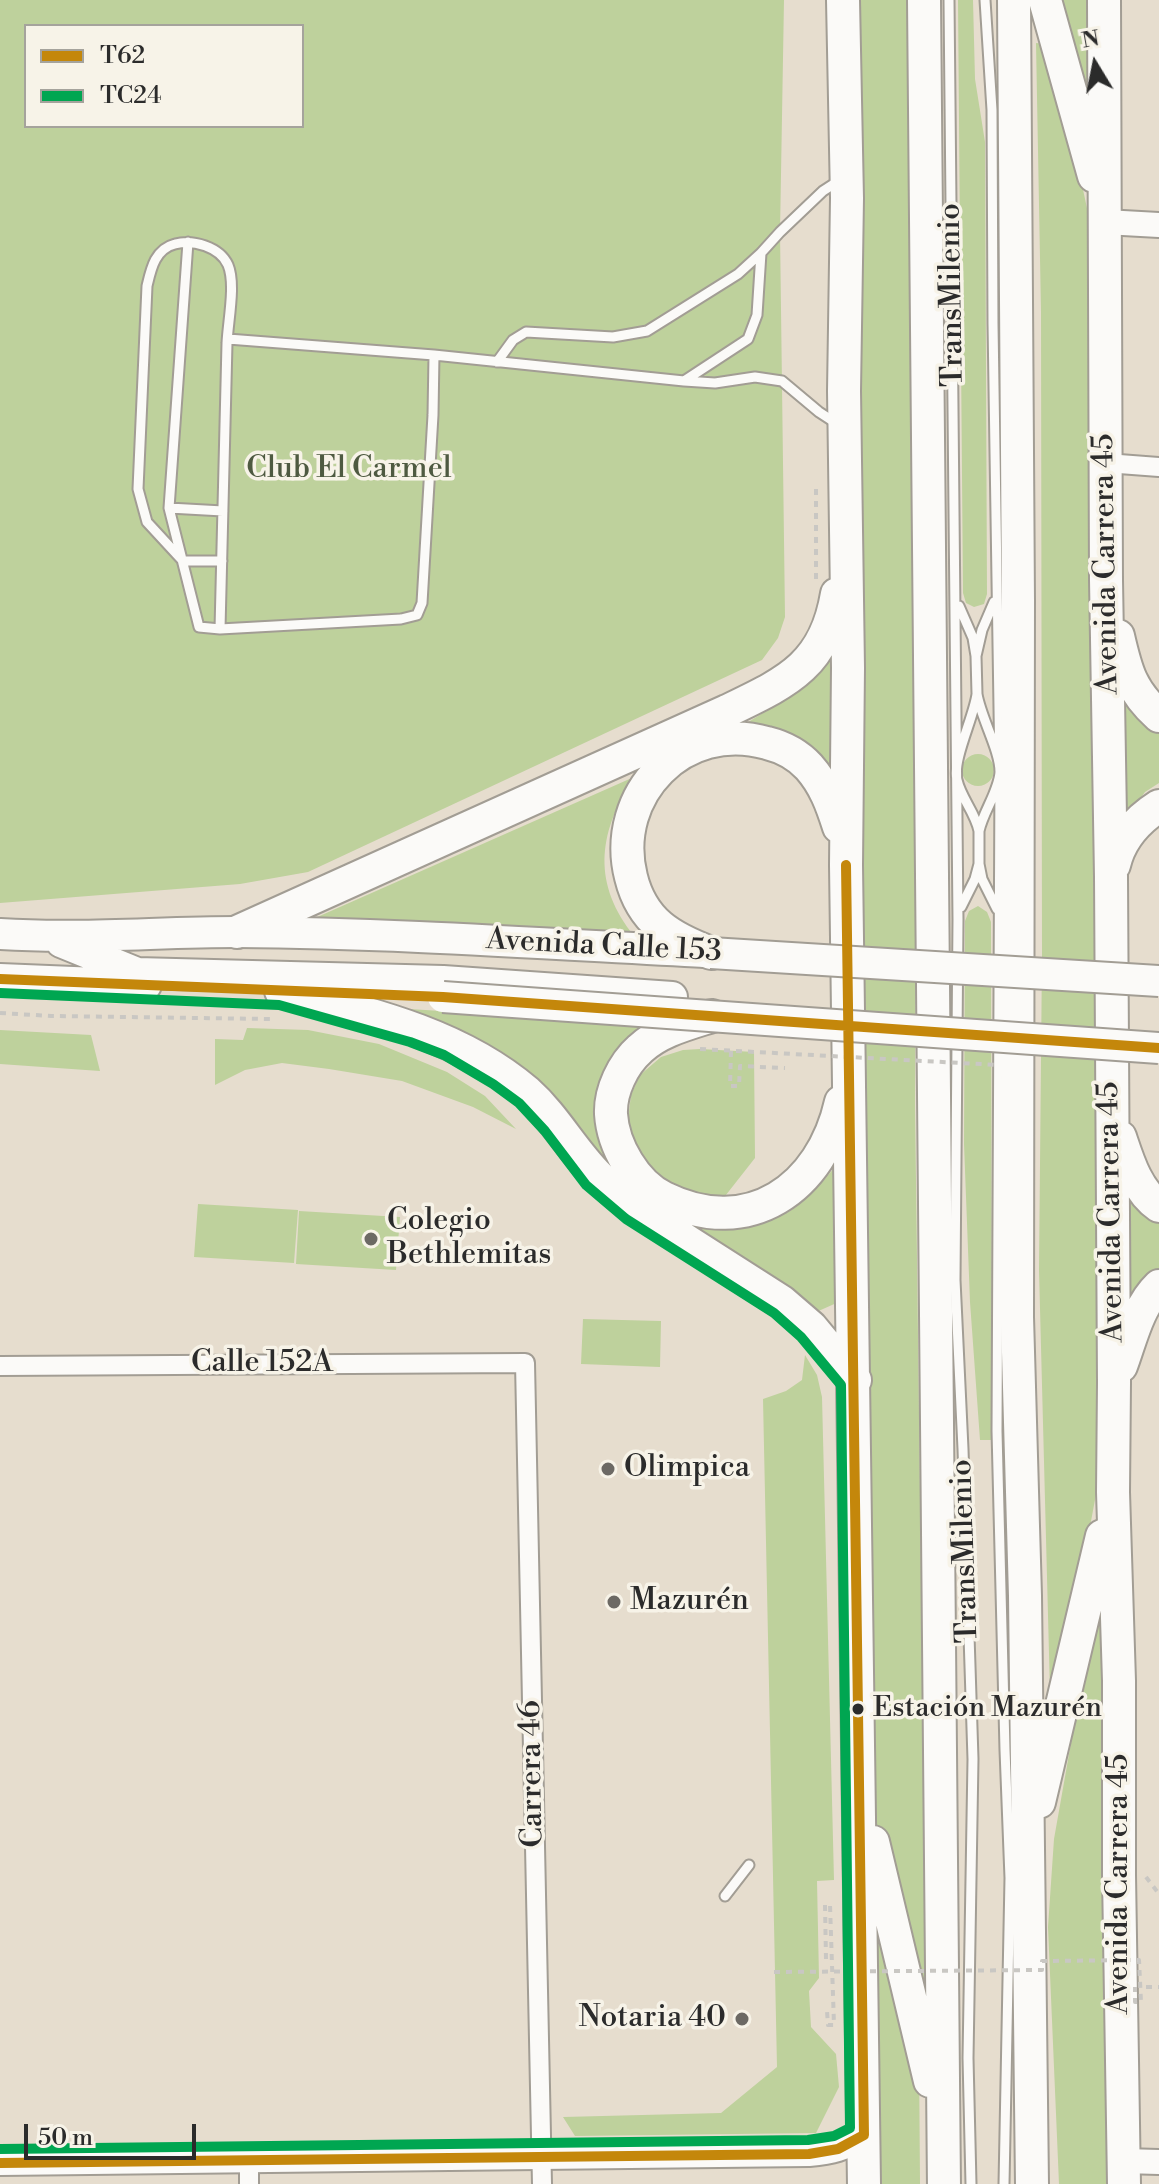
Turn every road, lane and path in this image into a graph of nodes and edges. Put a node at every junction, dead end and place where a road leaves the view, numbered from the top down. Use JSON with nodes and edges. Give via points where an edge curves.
{"nodes":[{"id":1,"x":843,"y":0,"type":"edge"},
{"id":2,"x":924,"y":0,"type":"edge"},
{"id":3,"x":949,"y":0,"type":"edge"},
{"id":4,"x":985,"y":0,"type":"edge"},
{"id":5,"x":1014,"y":0,"type":"edge"},
{"id":6,"x":1045,"y":0,"type":"edge"},
{"id":7,"x":1104,"y":0,"type":"edge"},
{"id":8,"x":847,"y":176,"type":"junction"},
{"id":9,"x":1105,"y":222,"type":"junction"},
{"id":10,"x":1159,"y":225,"type":"edge"},
{"id":11,"x":188,"y":242,"type":"junction"},
{"id":12,"x":761,"y":253,"type":"junction"},
{"id":13,"x":228,"y":339,"type":"junction"},
{"id":14,"x":434,"y":355,"type":"junction"},
{"id":15,"x":497,"y":362,"type":"junction"},
{"id":16,"x":684,"y":381,"type":"junction"},
{"id":17,"x":845,"y":429,"type":"junction"},
{"id":18,"x":1106,"y":463,"type":"junction"},
{"id":19,"x":1159,"y":467,"type":"edge"},
{"id":20,"x":169,"y":508,"type":"junction"},
{"id":21,"x":223,"y":511,"type":"junction"},
{"id":22,"x":846,"y":535,"type":"junction"},
{"id":23,"x":183,"y":561,"type":"junction"},
{"id":24,"x":222,"y":561,"type":"junction"},
{"id":25,"x":1106,"y":580,"type":"junction"},
{"id":26,"x":997,"y":590,"type":"junction"},
{"id":27,"x":956,"y":591,"type":"junction"},
{"id":28,"x":220,"y":629,"type":"junction"},
{"id":29,"x":976,"y":656,"type":"junction"},
{"id":30,"x":977,"y":694,"type":"junction"},
{"id":31,"x":1159,"y":716,"type":"edge"},
{"id":32,"x":1000,"y":772,"type":"junction"},
{"id":33,"x":956,"y":775,"type":"junction"},
{"id":34,"x":1152,"y":810,"type":"edge"},
{"id":35,"x":979,"y":831,"type":"junction"},
{"id":36,"x":979,"y":864,"type":"junction"},
{"id":37,"x":846,"y":865,"type":"junction"},
{"id":38,"x":1111,"y":877,"type":"junction"},
{"id":39,"x":958,"y":919,"type":"junction"},
{"id":40,"x":1000,"y":920,"type":"junction"},
{"id":41,"x":237,"y":932,"type":"junction"},
{"id":42,"x":0,"y":934,"type":"edge"},
{"id":43,"x":49,"y":937,"type":"junction"},
{"id":44,"x":711,"y":953,"type":"junction"},
{"id":45,"x":0,"y":979,"type":"edge"},
{"id":46,"x":1159,"y":981,"type":"edge"},
{"id":47,"x":443,"y":989,"type":"junction"},
{"id":48,"x":277,"y":1005,"type":"junction"},
{"id":49,"x":0,"y":1013,"type":"edge"},
{"id":50,"x":712,"y":1016,"type":"junction"},
{"id":51,"x":1159,"y":1029,"type":"edge"},
{"id":52,"x":1159,"y":1048,"type":"edge"},
{"id":53,"x":691,"y":1050,"type":"dead end"},
{"id":54,"x":731,"y":1051,"type":"junction"},
{"id":55,"x":850,"y":1051,"type":"junction"},
{"id":56,"x":1003,"y":1066,"type":"dead end"},
{"id":57,"x":785,"y":1068,"type":"dead end"},
{"id":58,"x":1111,"y":1110,"type":"junction"},
{"id":59,"x":1159,"y":1206,"type":"edge"},
{"id":60,"x":1159,"y":1286,"type":"edge"},
{"id":61,"x":525,"y":1363,"type":"joint"},
{"id":62,"x":0,"y":1366,"type":"edge"},
{"id":63,"x":855,"y":1380,"type":"junction"},
{"id":64,"x":1114,"y":1383,"type":"junction"},
{"id":65,"x":1113,"y":1492,"type":"junction"},
{"id":66,"x":859,"y":1784,"type":"junction"},
{"id":67,"x":1027,"y":1852,"type":"junction"},
{"id":68,"x":749,"y":1865,"type":"dead end"},
{"id":69,"x":725,"y":1896,"type":"dead end"},
{"id":70,"x":842,"y":1958,"type":"dead end"},
{"id":71,"x":826,"y":1959,"type":"dead end"},
{"id":72,"x":832,"y":1971,"type":"junction"},
{"id":73,"x":774,"y":1972,"type":"dead end"},
{"id":74,"x":843,"y":1984,"type":"dead end"},
{"id":75,"x":1135,"y":1987,"type":"dead end"},
{"id":76,"x":827,"y":2011,"type":"dead end"},
{"id":77,"x":864,"y":2135,"type":"junction"},
{"id":78,"x":944,"y":2146,"type":"junction"},
{"id":79,"x":541,"y":2157,"type":"junction"},
{"id":80,"x":1159,"y":2162,"type":"edge"},
{"id":81,"x":0,"y":2163,"type":"edge"},
{"id":82,"x":249,"y":2172,"type":"edge"},
{"id":83,"x":1124,"y":2173,"type":"edge"},
{"id":84,"x":542,"y":2184,"type":"edge"},
{"id":85,"x":864,"y":2184,"type":"edge"},
{"id":86,"x":944,"y":2184,"type":"edge"},
{"id":87,"x":971,"y":2184,"type":"edge"},
{"id":88,"x":1004,"y":2184,"type":"edge"},
{"id":89,"x":1032,"y":2184,"type":"edge"}],
"edges":[{"from":1,"to":8,"type":"highway"},
{"from":2,"to":78,"type":"highway"},
{"from":3,"to":27,"type":"lane","name":"TransMilenio"},
{"from":4,"to":26,"type":"lane","name":"TransMilenio","via":[[992,110]]},
{"from":5,"to":67,"type":"highway","via":[[1017,1317]]},
{"from":6,"to":9,"type":"highway"},
{"from":7,"to":9,"type":"highway","name":"Avenida Carrera 45"},
{"from":8,"to":12,"type":"lane","via":[[823,191]]},
{"from":8,"to":17,"type":"highway"},
{"from":9,"to":10,"type":"street"},
{"from":9,"to":18,"type":"highway","name":"Avenida Carrera 45"},
{"from":11,"to":13,"type":"lane","via":[[202,244],[226,260],[231,275]]},
{"from":11,"to":20,"type":"lane"},
{"from":11,"to":23,"type":"lane","via":[[163,249],[147,286],[138,489],[147,522]]},
{"from":12,"to":15,"type":"lane","via":[[738,274],[647,331],[613,337],[526,332]]},
{"from":12,"to":16,"type":"lane","via":[[757,315],[748,339]]},
{"from":13,"to":14,"type":"lane"},
{"from":13,"to":21,"type":"lane"},
{"from":14,"to":15,"type":"lane"},
{"from":14,"to":28,"type":"lane","via":[[425,559],[417,615]]},
{"from":15,"to":16,"type":"lane"},
{"from":16,"to":17,"type":"lane","via":[[782,381]]},
{"from":17,"to":22,"type":"highway"},
{"from":18,"to":19,"type":"street"},
{"from":18,"to":25,"type":"highway","name":"Avenida Carrera 45"},
{"from":20,"to":21,"type":"lane"},
{"from":20,"to":23,"type":"lane"},
{"from":21,"to":24,"type":"lane"},
{"from":22,"to":37,"type":"highway"},
{"from":22,"to":41,"type":"highway","via":[[823,642],[782,684]]},
{"from":23,"to":24,"type":"lane"},
{"from":23,"to":28,"type":"lane","via":[[199,627]]},
{"from":24,"to":28,"type":"lane"},
{"from":25,"to":31,"type":"highway","via":[[1125,668],[1137,692]]},
{"from":25,"to":38,"type":"highway","name":"Avenida Carrera 45"},
{"from":26,"to":29,"type":"lane","name":"TransMilenio"},
{"from":26,"to":32,"type":"lane","name":"TransMilenio"},
{"from":27,"to":29,"type":"lane","name":"TransMilenio"},
{"from":27,"to":33,"type":"lane","name":"TransMilenio"},
{"from":29,"to":30,"type":"lane","name":"TransMilenio"},
{"from":30,"to":32,"type":"lane","name":"TransMilenio"},
{"from":30,"to":33,"type":"lane","name":"TransMilenio"},
{"from":32,"to":35,"type":"lane","name":"TransMilenio"},
{"from":32,"to":40,"type":"lane","name":"TransMilenio"},
{"from":33,"to":35,"type":"lane","name":"TransMilenio"},
{"from":33,"to":39,"type":"lane","name":"TransMilenio"},
{"from":34,"to":38,"type":"highway","via":[[1129,832]]},
{"from":35,"to":36,"type":"lane","name":"TransMilenio"},
{"from":36,"to":39,"type":"lane","name":"TransMilenio"},
{"from":36,"to":40,"type":"lane","name":"TransMilenio"},
{"from":37,"to":44,"type":"highway","via":[[830,799],[797,756],[777,745],[732,738],[709,741],[668,762],[639,797],[630,818],[627,863],[637,895],[655,922],[670,936]]},
{"from":37,"to":55,"type":"highway"},
{"from":38,"to":58,"type":"highway","name":"Avenida Carrera 45"},
{"from":39,"to":87,"type":"lane","name":"TransMilenio","via":[[955,1280],[973,1759]]},
{"from":40,"to":88,"type":"lane","name":"TransMilenio","via":[[997,1431],[1010,1878]]},
{"from":41,"to":43,"type":"main road","name":"Avenida Calle 153"},
{"from":41,"to":44,"type":"main road","name":"Avenida Calle 153"},
{"from":42,"to":43,"type":"main road","name":"Avenida Calle 153"},
{"from":43,"to":47,"type":"main road","name":"Avenida Calle 153","via":[[137,973]]},
{"from":44,"to":46,"type":"main road","name":"Avenida Calle 153","bridge":true},
{"from":45,"to":48,"type":"main road","name":"Avenida Calle 153"},
{"from":47,"to":48,"type":"main road","name":"Avenida Calle 153"},
{"from":47,"to":50,"type":"main road","name":"Avenida Calle 153","bridge":true},
{"from":47,"to":51,"type":"main road","name":"Avenida Calle 153"},
{"from":48,"to":49,"type":"path","via":[[51,1016]]},
{"from":48,"to":63,"type":"highway","via":[[414,1029],[450,1042],[501,1072],[556,1122],[618,1195],[793,1311]]},
{"from":50,"to":52,"type":"main road","name":"Avenida Calle 153","bridge":true},
{"from":50,"to":55,"type":"highway","via":[[640,1048],[624,1067],[611,1112],[614,1133],[635,1174],[662,1198],[699,1211],[764,1205],[809,1173],[836,1123]]},
{"from":53,"to":54,"type":"path","bridge":true},
{"from":54,"to":56,"type":"path","bridge":true},
{"from":54,"to":57,"type":"path","via":[[730,1086],[739,1086],[740,1066]]},
{"from":55,"to":63,"type":"highway"},
{"from":58,"to":59,"type":"highway","via":[[1129,1167]]},
{"from":58,"to":64,"type":"highway","name":"Avenida Carrera 45"},
{"from":60,"to":64,"type":"highway","via":[[1143,1307]]},
{"from":61,"to":62,"type":"street","name":"Calle 152A"},
{"from":61,"to":79,"type":"street","name":"Carrera 46"},
{"from":63,"to":66,"type":"highway"},
{"from":64,"to":65,"type":"highway","name":"Avenida Carrera 45"},
{"from":65,"to":67,"type":"highway"},
{"from":65,"to":83,"type":"highway","name":"Avenida Carrera 45"},
{"from":66,"to":77,"type":"highway"},
{"from":66,"to":78,"type":"highway"},
{"from":67,"to":89,"type":"highway"},
{"from":68,"to":69,"type":"lane"},
{"from":70,"to":74,"type":"path"},
{"from":71,"to":72,"type":"path","bridge":true,"via":[[825,1905],[830,1905]]},
{"from":72,"to":73,"type":"path","bridge":true},
{"from":72,"to":75,"type":"path","bridge":true,"via":[[1042,1970],[1042,1961],[1139,1960],[1141,2002],[1135,2002]]},
{"from":72,"to":76,"type":"path","bridge":true,"via":[[834,2025],[828,2025]]},
{"from":77,"to":79,"type":"street","via":[[841,2149],[809,2154]]},
{"from":77,"to":85,"type":"highway"},
{"from":78,"to":86,"type":"highway"},
{"from":79,"to":82,"type":"street"},
{"from":79,"to":84,"type":"street","name":"Carrera 46"},
{"from":80,"to":83,"type":"street"},
{"from":81,"to":82,"type":"street"}]}
